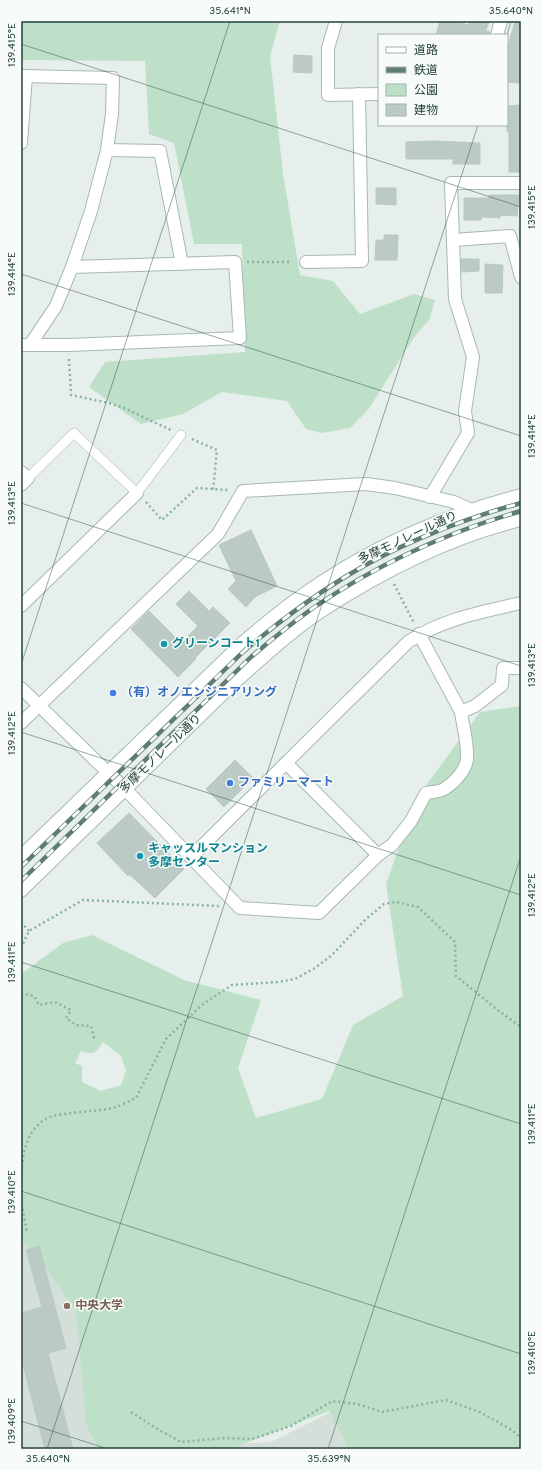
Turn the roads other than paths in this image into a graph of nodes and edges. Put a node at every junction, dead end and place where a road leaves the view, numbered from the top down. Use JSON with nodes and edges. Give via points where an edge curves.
{"nodes":[{"id":1,"x":336,"y":21,"type":"edge"},
{"id":2,"x":501,"y":21,"type":"edge"},
{"id":3,"x":497,"y":34,"type":"edge"},
{"id":4,"x":24,"y":76,"type":"edge"},
{"id":5,"x":359,"y":94,"type":"junction"},
{"id":6,"x":378,"y":94,"type":"edge"},
{"id":7,"x":21,"y":143,"type":"edge"},
{"id":8,"x":106,"y":150,"type":"junction"},
{"id":9,"x":521,"y":183,"type":"edge"},
{"id":10,"x":453,"y":240,"type":"junction"},
{"id":11,"x":306,"y":262,"type":"road end"},
{"id":12,"x":182,"y":264,"type":"junction"},
{"id":13,"x":72,"y":267,"type":"junction"},
{"id":14,"x":521,"y":277,"type":"edge"},
{"id":15,"x":25,"y":345,"type":"edge"},
{"id":16,"x":181,"y":434,"type":"road end"},
{"id":17,"x":23,"y":479,"type":"edge"},
{"id":18,"x":137,"y":493,"type":"junction"},
{"id":19,"x":521,"y":495,"type":"edge"},
{"id":20,"x":430,"y":497,"type":"junction"},
{"id":21,"x":471,"y":510,"type":"junction"},
{"id":22,"x":521,"y":520,"type":"edge"},
{"id":23,"x":521,"y":603,"type":"edge"},
{"id":24,"x":21,"y":606,"type":"edge"},
{"id":25,"x":419,"y":634,"type":"junction"},
{"id":26,"x":521,"y":668,"type":"edge"},
{"id":27,"x":21,"y":688,"type":"edge"},
{"id":28,"x":39,"y":706,"type":"junction"},
{"id":29,"x":461,"y":712,"type":"junction"},
{"id":30,"x":21,"y":723,"type":"edge"},
{"id":31,"x":286,"y":763,"type":"junction"},
{"id":32,"x":108,"y":771,"type":"junction"},
{"id":33,"x":125,"y":789,"type":"junction"},
{"id":34,"x":378,"y":855,"type":"junction"},
{"id":35,"x":21,"y":856,"type":"edge"},
{"id":36,"x":191,"y":857,"type":"junction"},
{"id":37,"x":21,"y":891,"type":"edge"}],
"edges":[{"from":1,"to":5,"type":"street","via":[[328,48],[328,95]]},
{"from":2,"to":3,"type":"street"},
{"from":4,"to":7,"type":"street"},
{"from":4,"to":8,"type":"street","via":[[113,78],[112,114]]},
{"from":5,"to":6,"type":"street"},
{"from":5,"to":11,"type":"street","via":[[362,261]]},
{"from":8,"to":12,"type":"street","via":[[160,151]]},
{"from":8,"to":13,"type":"street","via":[[91,211]]},
{"from":9,"to":10,"type":"street","via":[[451,183]]},
{"from":10,"to":14,"type":"street","via":[[510,236]]},
{"from":10,"to":20,"type":"street","via":[[455,300],[473,357],[465,411],[468,433]]},
{"from":12,"to":13,"type":"street"},
{"from":12,"to":15,"type":"street","via":[[235,262],[240,338]]},
{"from":13,"to":15,"type":"street","via":[[56,306]]},
{"from":16,"to":18,"type":"lane"},
{"from":17,"to":18,"type":"lane","via":[[74,433]]},
{"from":18,"to":24,"type":"street"},
{"from":19,"to":21,"type":"street","name":"多摩モノレール通り"},
{"from":20,"to":21,"type":"street","via":[[454,502]]},
{"from":20,"to":28,"type":"street","via":[[366,484],[243,491],[218,534]]},
{"from":21,"to":32,"type":"street","name":"多摩モノレール通り","via":[[382,547],[304,593],[242,643]]},
{"from":22,"to":33,"type":"street","name":"多摩モノレール通り","via":[[455,541],[428,553],[319,613],[253,665]]},
{"from":23,"to":25,"type":"street","via":[[458,618]]},
{"from":25,"to":29,"type":"street"},
{"from":25,"to":31,"type":"street"},
{"from":26,"to":29,"type":"street","via":[[502,668],[502,685],[475,706]]},
{"from":27,"to":28,"type":"street"},
{"from":28,"to":30,"type":"street"},
{"from":28,"to":32,"type":"street"},
{"from":29,"to":34,"type":"street","via":[[467,761],[462,770],[454,781],[441,790],[426,793],[411,821],[392,845]]},
{"from":31,"to":34,"type":"street"},
{"from":31,"to":36,"type":"street"},
{"from":32,"to":33,"type":"street"},
{"from":32,"to":35,"type":"street","name":"多摩モノレール通り"},
{"from":33,"to":36,"type":"street"},
{"from":33,"to":37,"type":"street","name":"多摩モノレール通り"},
{"from":34,"to":36,"type":"street","via":[[319,913],[240,908]]}]}
